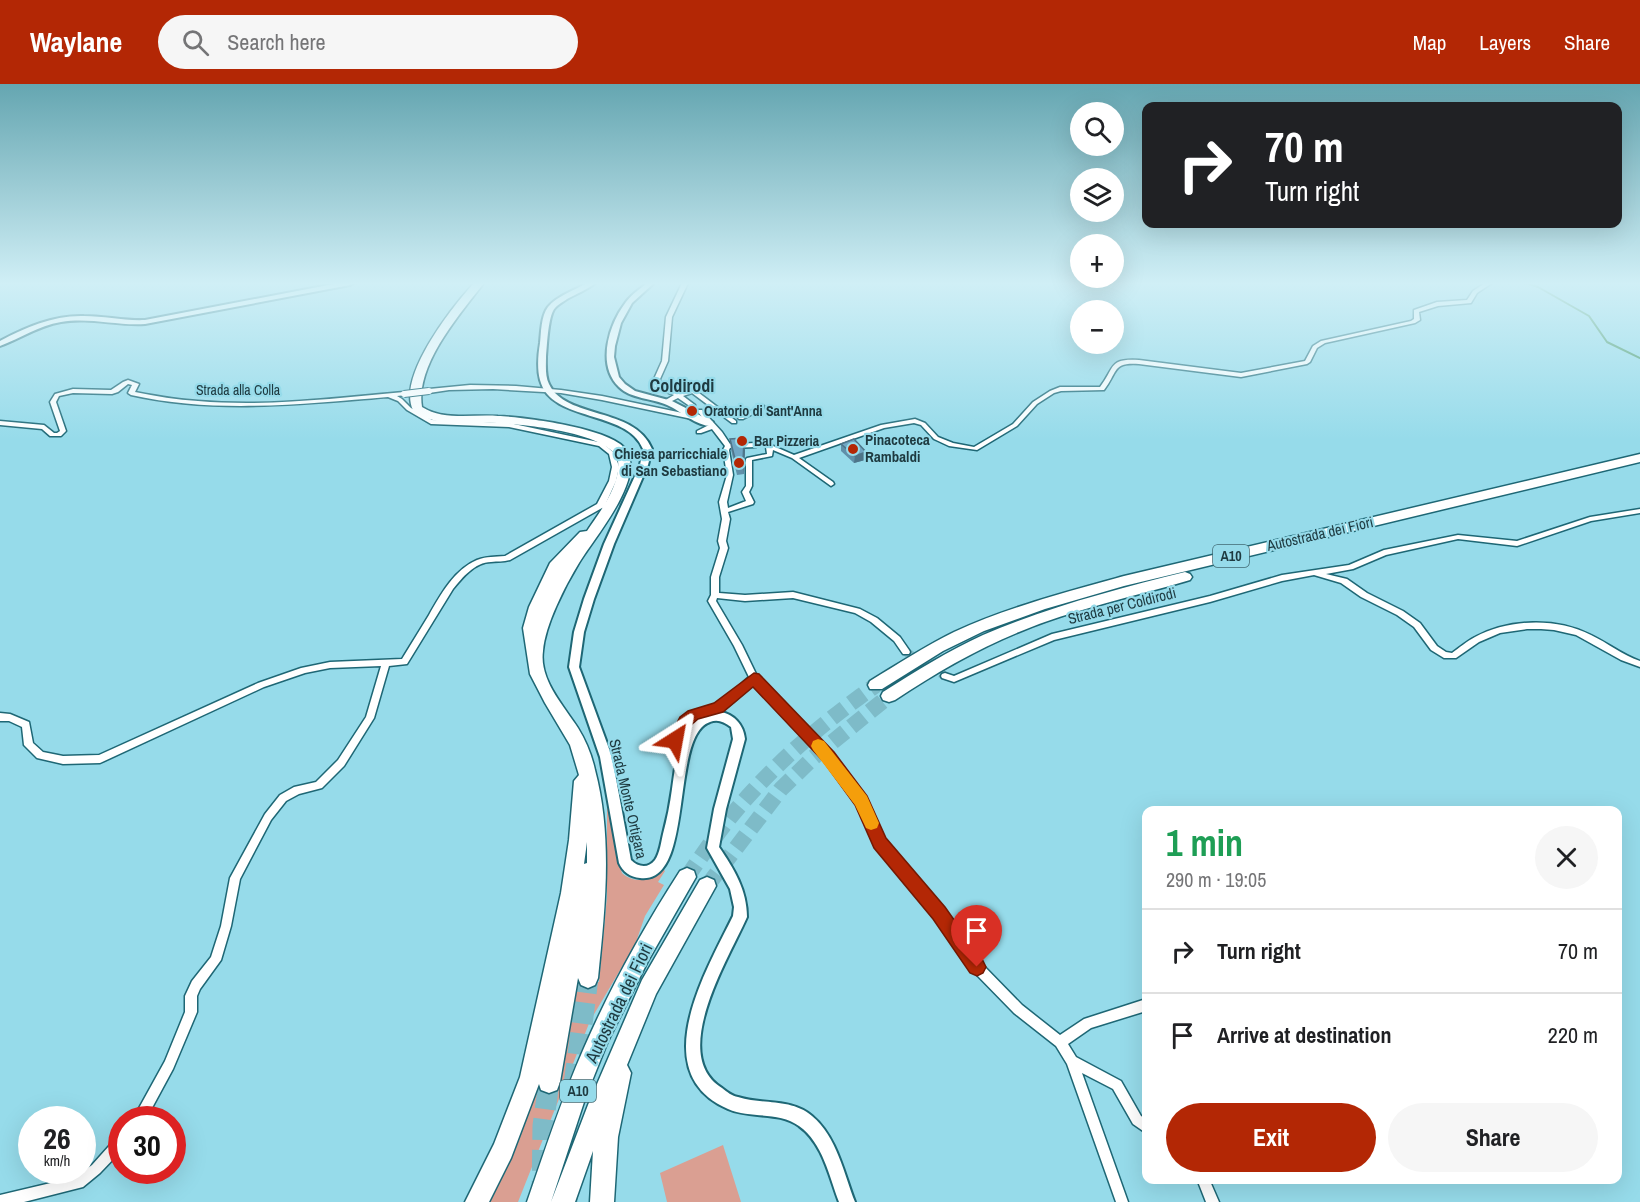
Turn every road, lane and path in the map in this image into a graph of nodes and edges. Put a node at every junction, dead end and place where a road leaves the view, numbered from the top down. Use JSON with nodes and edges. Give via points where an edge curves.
{"nodes":[{"id":1,"x":18,"y":335,"type":"edge"},
{"id":2,"x":443,"y":335,"type":"edge"},
{"id":3,"x":547,"y":335,"type":"edge"},
{"id":4,"x":615,"y":335,"type":"edge"},
{"id":5,"x":667,"y":335,"type":"edge"},
{"id":6,"x":1354,"y":335,"type":"edge"},
{"id":7,"x":0,"y":344,"type":"edge"},
{"id":8,"x":549,"y":392,"type":"junction"},
{"id":9,"x":386,"y":395,"type":"junction"},
{"id":10,"x":679,"y":395,"type":"junction"},
{"id":11,"x":666,"y":402,"type":"junction"},
{"id":12,"x":693,"y":406,"type":"dead end"},
{"id":13,"x":762,"y":407,"type":"dead end"},
{"id":14,"x":700,"y":411,"type":"dead end"},
{"id":15,"x":692,"y":417,"type":"junction"},
{"id":16,"x":736,"y":420,"type":"junction"},
{"id":17,"x":0,"y":423,"type":"edge"},
{"id":18,"x":713,"y":426,"type":"junction"},
{"id":19,"x":699,"y":432,"type":"dead end"},
{"id":20,"x":756,"y":445,"type":"dead end"},
{"id":21,"x":728,"y":446,"type":"junction"},
{"id":22,"x":794,"y":457,"type":"junction"},
{"id":23,"x":1640,"y":458,"type":"edge"},
{"id":24,"x":1640,"y":467,"type":"edge"},
{"id":25,"x":831,"y":484,"type":"dead end"},
{"id":26,"x":725,"y":511,"type":"junction"},
{"id":27,"x":1640,"y":511,"type":"edge"},
{"id":28,"x":1310,"y":573,"type":"junction"},
{"id":29,"x":715,"y":595,"type":"junction"},
{"id":30,"x":906,"y":652,"type":"tunnel mouth"},
{"id":31,"x":386,"y":663,"type":"junction"},
{"id":32,"x":1640,"y":664,"type":"edge"},
{"id":33,"x":945,"y":676,"type":"tunnel mouth"},
{"id":34,"x":754,"y":678,"type":"junction"},
{"id":35,"x":876,"y":685,"type":"tunnel mouth"},
{"id":36,"x":889,"y":696,"type":"tunnel mouth"},
{"id":37,"x":0,"y":717,"type":"edge"},
{"id":38,"x":584,"y":763,"type":"junction"},
{"id":39,"x":681,"y":763,"type":"junction"},
{"id":40,"x":594,"y":833,"type":"junction"},
{"id":41,"x":588,"y":978,"type":"tunnel mouth"},
{"id":42,"x":1142,"y":1006,"type":"edge"},
{"id":43,"x":630,"y":1029,"type":"junction"},
{"id":44,"x":1060,"y":1042,"type":"junction"},
{"id":45,"x":1072,"y":1061,"type":"junction"},
{"id":46,"x":549,"y":1082,"type":"tunnel mouth"},
{"id":47,"x":146,"y":1106,"type":"edge"},
{"id":48,"x":1142,"y":1124,"type":"edge"},
{"id":49,"x":108,"y":1156,"type":"edge"},
{"id":50,"x":1205,"y":1184,"type":"edge"},
{"id":51,"x":0,"y":1201,"type":"edge"},
{"id":52,"x":477,"y":1202,"type":"edge"},
{"id":53,"x":539,"y":1202,"type":"edge"},
{"id":54,"x":563,"y":1202,"type":"edge"},
{"id":55,"x":602,"y":1202,"type":"edge"},
{"id":56,"x":847,"y":1202,"type":"edge"},
{"id":57,"x":1122,"y":1202,"type":"edge"},
{"id":58,"x":1213,"y":1202,"type":"edge"}],
"edges":[{"from":1,"to":7,"type":"main road"},
{"from":2,"to":38,"type":"highway","via":[[423,364],[417,383],[414,403],[421,412],[436,417],[520,421],[599,437],[615,445],[624,457],[625,469],[613,501],[572,564],[535,650],[538,675],[578,745]]},
{"from":3,"to":8,"type":"main road","via":[[542,376]]},
{"from":4,"to":11,"type":"main road","via":[[609,363],[614,376],[623,387]]},
{"from":5,"to":10,"type":"street","via":[[657,387]]},
{"from":6,"to":22,"type":"street","via":[[1323,342],[1315,347],[1307,362],[1241,375],[1124,362],[1114,368],[1102,390],[1052,392],[1035,403],[1015,425],[975,449],[936,438],[915,421],[883,426]]},
{"from":8,"to":9,"type":"street","name":"Strada alla Colla","bridge":true,"via":[[485,387]]},
{"from":8,"to":15,"type":"street","name":"Strada alla Colla","via":[[604,398]]},
{"from":8,"to":39,"type":"main road","name":"Strada Monte Ortigara","via":[[561,401],[622,424],[644,439],[648,453],[626,499],[589,599],[574,666],[606,757],[625,863],[634,871],[654,869],[662,858]]},
{"from":9,"to":17,"type":"street","name":"Strada alla Colla","via":[[276,403],[183,402],[133,394],[136,384],[129,381],[112,392],[74,391],[57,395],[53,402],[63,431],[58,435],[44,428]]},
{"from":9,"to":31,"type":"street","via":[[431,422],[509,425],[601,444],[612,454],[614,468],[603,505],[503,561],[490,559],[470,568],[450,586],[404,662]]},
{"from":10,"to":11,"type":"street"},
{"from":10,"to":12,"type":"street"},
{"from":10,"to":16,"type":"street","via":[[693,391]]},
{"from":11,"to":15,"type":"main road"},
{"from":13,"to":16,"type":"street"},
{"from":14,"to":18,"type":"street"},
{"from":15,"to":18,"type":"main road"},
{"from":16,"to":18,"type":"street"},
{"from":18,"to":19,"type":"street"},
{"from":18,"to":21,"type":"street"},
{"from":20,"to":21,"type":"street"},
{"from":21,"to":26,"type":"street","via":[[730,475],[723,502]]},
{"from":22,"to":25,"type":"street"},
{"from":22,"to":26,"type":"street","via":[[767,446],[770,454],[749,459],[749,486],[745,492],[750,502]]},
{"from":23,"to":35,"type":"highway","name":"Autostrada dei Fiori","number":"A10","via":[[1052,601],[958,637]]},
{"from":24,"to":36,"type":"highway","name":"Autostrada dei Fiori","number":"A10","via":[[1080,606],[971,648]]},
{"from":26,"to":29,"type":"street","via":[[724,548],[714,577]]},
{"from":27,"to":28,"type":"street","name":"Strada per Coldirodi","via":[[1590,519],[1517,544],[1449,538],[1384,553],[1350,567]]},
{"from":28,"to":32,"type":"street","name":"Strada per Coldirodi","via":[[1344,581],[1400,613],[1417,625],[1434,648],[1448,656],[1503,630],[1548,626],[1578,632]]},
{"from":28,"to":33,"type":"street","name":"Strada per Coldirodi","via":[[1052,637],[954,679]]},
{"from":29,"to":30,"type":"street","via":[[794,595],[856,611],[874,620]]},
{"from":29,"to":34,"type":"street","via":[[714,607]]},
{"from":31,"to":37,"type":"street","via":[[330,665],[283,677],[100,759],[63,760],[40,755],[29,745],[26,725]]},
{"from":31,"to":47,"type":"street","via":[[370,718],[341,763],[319,785],[283,798],[268,817],[235,878],[216,960],[196,985],[191,1012]]},
{"from":34,"to":39,"type":"street","via":[[718,708],[693,715],[685,722],[675,740]]},
{"from":34,"to":44,"type":"street","via":[[829,756],[865,806],[880,843],[939,913],[977,967],[1018,1009]]},
{"from":38,"to":40,"type":"highway"},
{"from":38,"to":52,"type":"highway","via":[[570,893],[531,1077],[503,1150]]},
{"from":39,"to":56,"type":"main road","name":"Strada Monte Ortigara","via":[[699,722],[721,716],[738,727],[739,739],[713,848],[742,903],[740,917],[699,1005],[692,1032],[699,1076],[712,1092],[732,1103],[779,1110],[804,1119],[820,1136]]},
{"from":40,"to":41,"type":"highway","via":[[595,903]]},
{"from":40,"to":46,"type":"highway"},
{"from":42,"to":44,"type":"street","via":[[1088,1023]]},
{"from":43,"to":53,"type":"highway","name":"Autostrada dei Fiori","number":"A10","via":[[697,881],[647,943],[600,1035]]},
{"from":43,"to":54,"type":"highway","name":"Autostrada dei Fiori","number":"A10"},
{"from":43,"to":55,"type":"highway","via":[[607,1123]]},
{"from":44,"to":45,"type":"street"},
{"from":45,"to":48,"type":"street","via":[[1117,1084]]},
{"from":45,"to":57,"type":"street"},
{"from":49,"to":51,"type":"street","via":[[79,1183]]},
{"from":50,"to":58,"type":"street"}]}
